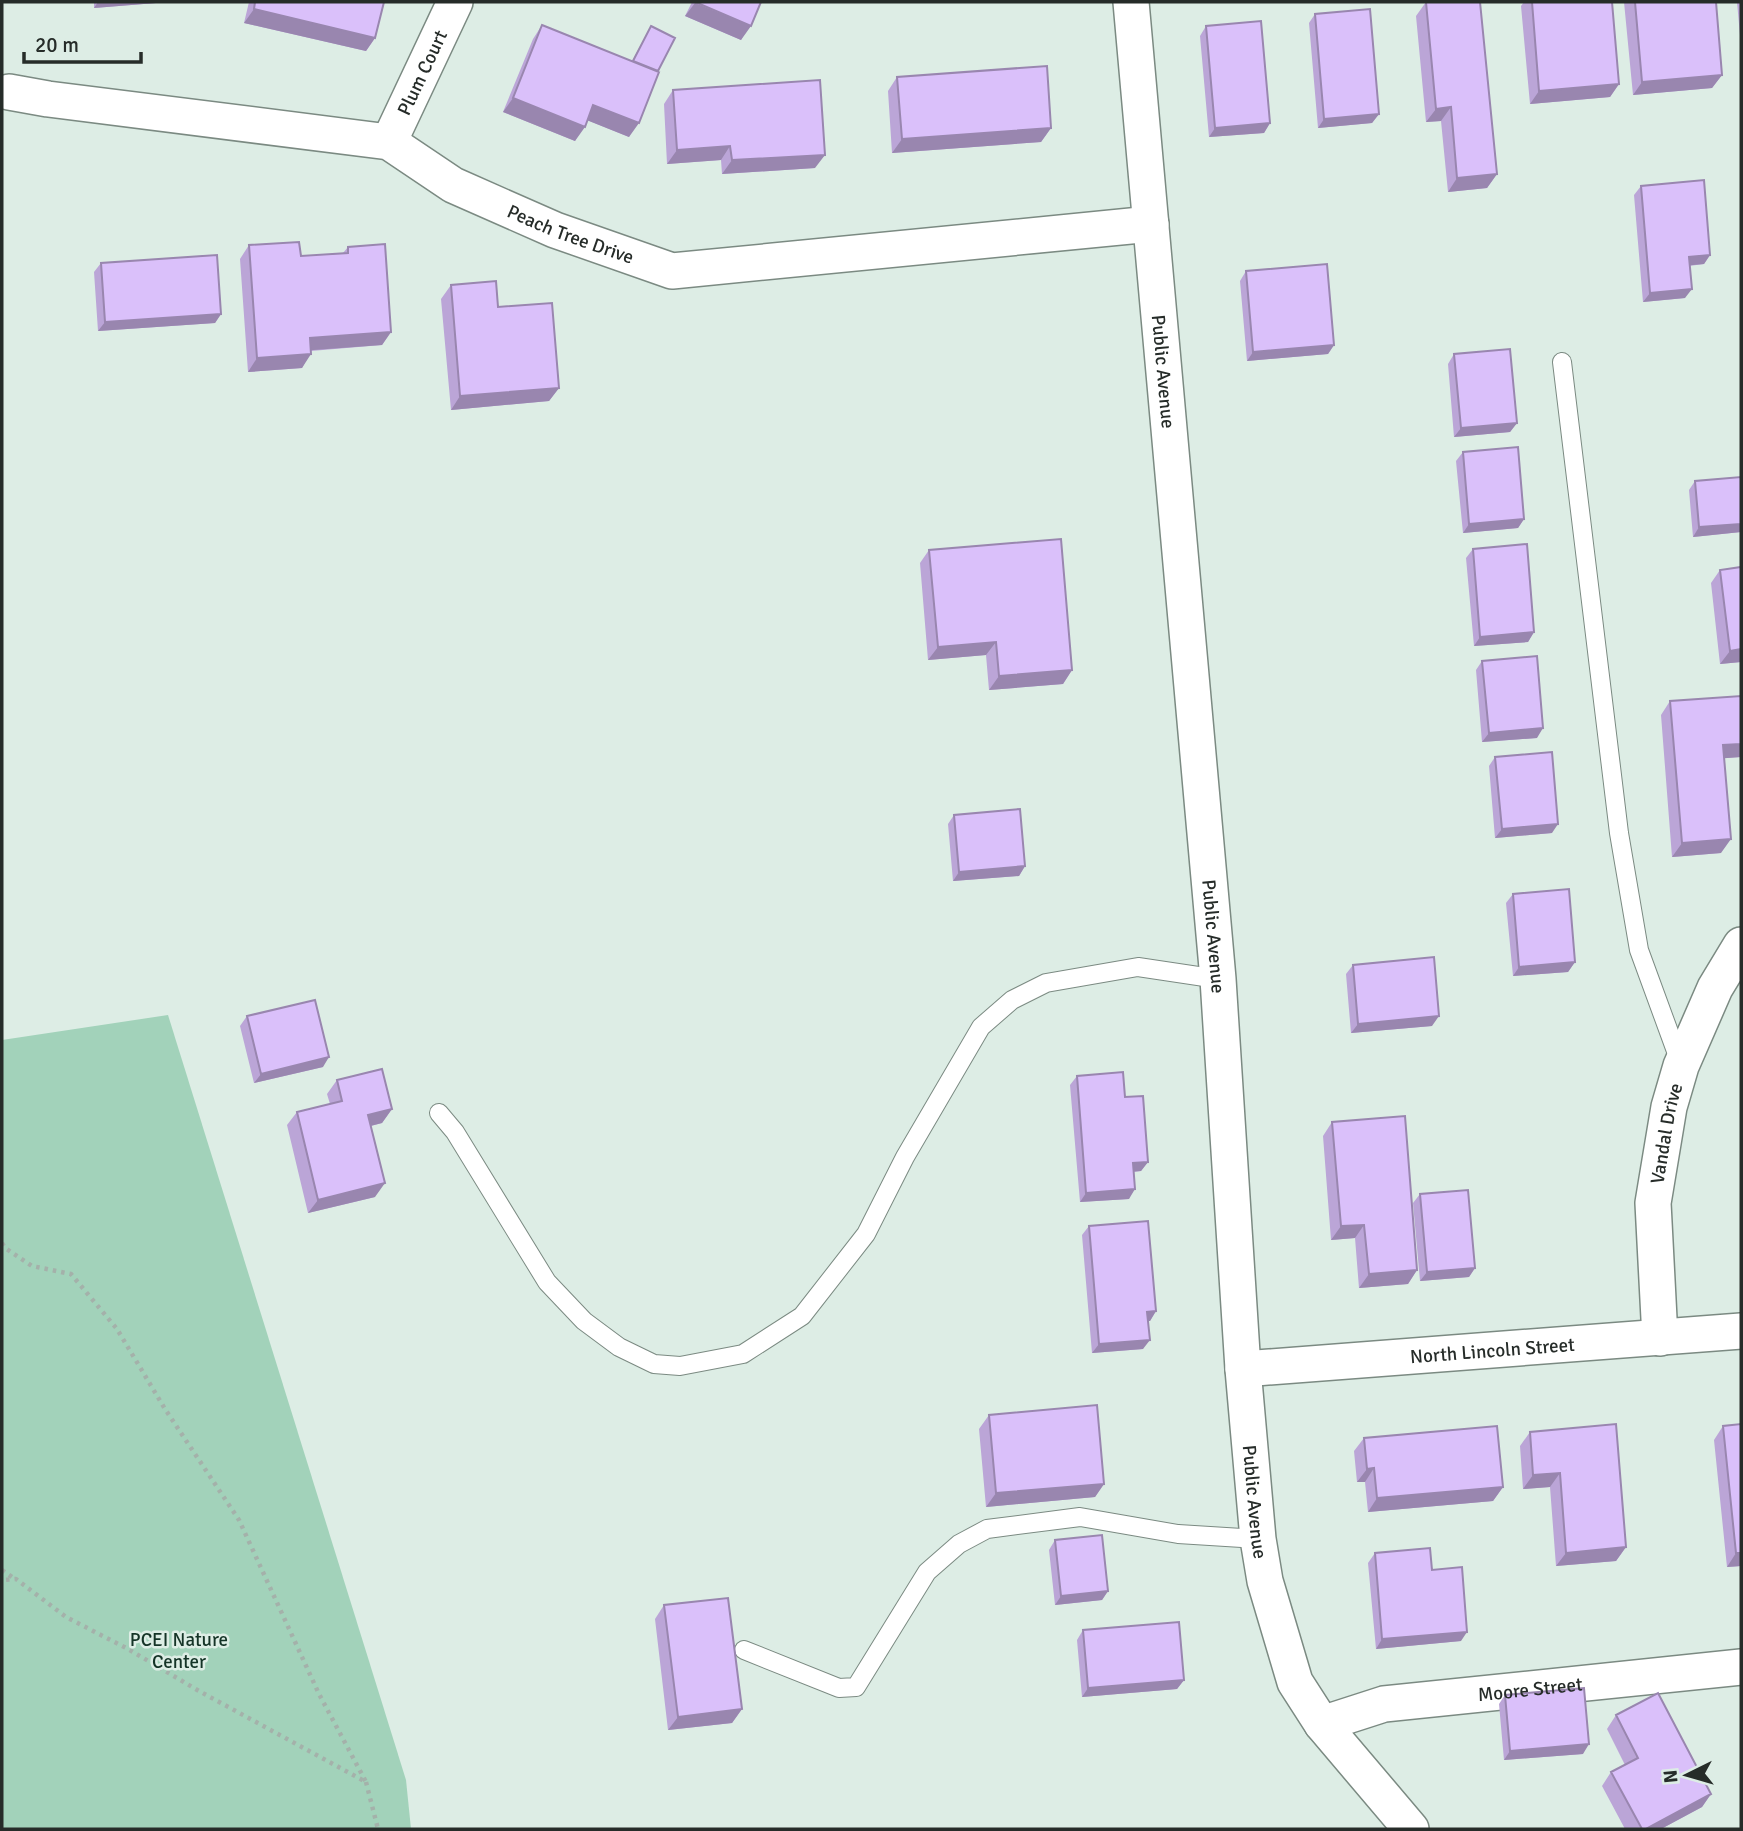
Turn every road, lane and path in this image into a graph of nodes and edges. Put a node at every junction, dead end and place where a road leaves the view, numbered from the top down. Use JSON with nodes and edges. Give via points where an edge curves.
{"nodes":[{"id":1,"x":455,"y":2,"type":"edge"},
{"id":2,"x":1131,"y":2,"type":"edge"},
{"id":3,"x":9,"y":92,"type":"dead end"},
{"id":4,"x":388,"y":142,"type":"junction"},
{"id":5,"x":1151,"y":223,"type":"junction"},
{"id":6,"x":1562,"y":362,"type":"dead end"},
{"id":7,"x":1741,"y":945,"type":"edge"},
{"id":8,"x":1218,"y":979,"type":"junction"},
{"id":9,"x":1681,"y":1066,"type":"junction"},
{"id":10,"x":439,"y":1113,"type":"dead end"},
{"id":11,"x":2,"y":1243,"type":"edge"},
{"id":12,"x":1741,"y":1331,"type":"edge"},
{"id":13,"x":1660,"y":1338,"type":"junction"},
{"id":14,"x":1243,"y":1369,"type":"junction"},
{"id":15,"x":1258,"y":1539,"type":"junction"},
{"id":16,"x":2,"y":1570,"type":"edge"},
{"id":17,"x":16,"y":1579,"type":"junction"},
{"id":18,"x":2,"y":1580,"type":"edge"},
{"id":19,"x":744,"y":1650,"type":"dead end"},
{"id":20,"x":1741,"y":1667,"type":"edge"},
{"id":21,"x":1322,"y":1724,"type":"junction"},
{"id":22,"x":366,"y":1782,"type":"junction"},
{"id":23,"x":378,"y":1829,"type":"edge"},
{"id":24,"x":1410,"y":1829,"type":"edge"}],
"edges":[{"from":1,"to":4,"type":"street","name":"Plum Court"},
{"from":2,"to":5,"type":"street","name":"Public Avenue"},
{"from":3,"to":4,"type":"street","name":"Peach Tree Drive"},
{"from":4,"to":5,"type":"street","name":"Peach Tree Drive","via":[[453,185],[555,230],[672,271]]},
{"from":5,"to":8,"type":"street","name":"Public Avenue"},
{"from":6,"to":9,"type":"lane","via":[[1619,834],[1639,950]]},
{"from":7,"to":9,"type":"street","name":"Vandal Drive","via":[[1714,988]]},
{"from":8,"to":10,"type":"lane","via":[[1138,967],[1046,983],[1012,1000],[981,1027],[866,1234],[802,1316],[744,1354],[680,1366],[654,1364],[619,1347],[584,1321],[547,1282]]},
{"from":8,"to":14,"type":"street","name":"Public Avenue"},
{"from":9,"to":13,"type":"street","name":"Vandal Drive","via":[[1669,1107],[1653,1203]]},
{"from":11,"to":22,"type":"path","via":[[33,1266],[71,1274],[117,1329],[239,1520],[319,1694]]},
{"from":12,"to":13,"type":"street","name":"North Lincoln Street"},
{"from":13,"to":14,"type":"street","name":"North Lincoln Street"},
{"from":14,"to":15,"type":"street","name":"Public Avenue"},
{"from":15,"to":19,"type":"lane","via":[[1178,1534],[1080,1517],[987,1529],[959,1544],[927,1572],[856,1687],[839,1688]]},
{"from":15,"to":21,"type":"street","name":"Public Avenue","via":[[1265,1581],[1295,1682]]},
{"from":16,"to":17,"type":"path"},
{"from":17,"to":18,"type":"path"},
{"from":17,"to":22,"type":"path","via":[[66,1618]]},
{"from":20,"to":21,"type":"street","name":"Moore Street","via":[[1384,1704]]},
{"from":21,"to":24,"type":"street","name":"Public Avenue"},
{"from":22,"to":23,"type":"path"}]}
